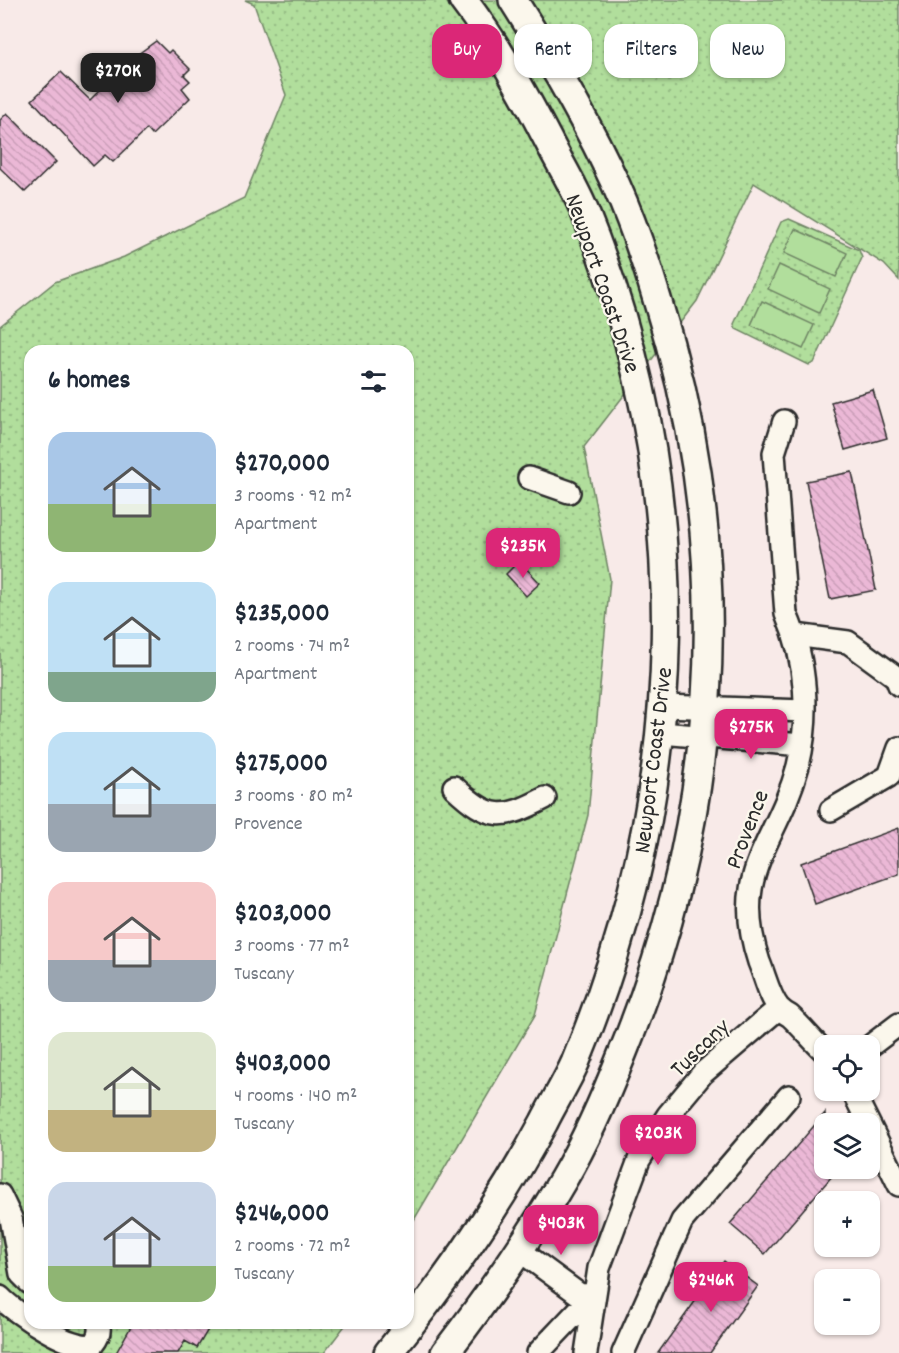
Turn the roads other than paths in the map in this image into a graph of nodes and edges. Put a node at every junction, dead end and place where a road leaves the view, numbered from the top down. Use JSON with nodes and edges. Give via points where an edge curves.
{"nodes":[{"id":1,"x":463,"y":0,"type":"edge"},
{"id":2,"x":513,"y":0,"type":"edge"},
{"id":3,"x":783,"y":421,"type":"dead end"},
{"id":4,"x":529,"y":478,"type":"dead end"},
{"id":5,"x":569,"y":492,"type":"dead end"},
{"id":6,"x":795,"y":635,"type":"junction"},
{"id":7,"x":899,"y":685,"type":"edge"},
{"id":8,"x":664,"y":705,"type":"junction"},
{"id":9,"x":707,"y":708,"type":"junction"},
{"id":10,"x":806,"y":711,"type":"junction"},
{"id":11,"x":661,"y":733,"type":"junction"},
{"id":12,"x":704,"y":736,"type":"junction"},
{"id":13,"x":802,"y":745,"type":"junction"},
{"id":14,"x":899,"y":748,"type":"edge"},
{"id":15,"x":454,"y":787,"type":"dead end"},
{"id":16,"x":545,"y":798,"type":"dead end"},
{"id":17,"x":831,"y":810,"type":"dead end"},
{"id":18,"x":779,"y":1008,"type":"junction"},
{"id":19,"x":899,"y":1024,"type":"edge"},
{"id":20,"x":880,"y":1038,"type":"edge"},
{"id":21,"x":814,"y":1041,"type":"edge"},
{"id":22,"x":789,"y":1096,"type":"dead end"},
{"id":23,"x":880,"y":1147,"type":"edge"},
{"id":24,"x":899,"y":1185,"type":"edge"},
{"id":25,"x":0,"y":1195,"type":"edge"},
{"id":26,"x":519,"y":1250,"type":"junction"},
{"id":27,"x":24,"y":1277,"type":"edge"},
{"id":28,"x":594,"y":1294,"type":"junction"},
{"id":29,"x":0,"y":1297,"type":"edge"},
{"id":30,"x":24,"y":1318,"type":"edge"},
{"id":31,"x":414,"y":1320,"type":"edge"},
{"id":32,"x":37,"y":1329,"type":"edge"},
{"id":33,"x":98,"y":1329,"type":"edge"},
{"id":34,"x":407,"y":1329,"type":"edge"},
{"id":35,"x":388,"y":1353,"type":"edge"},
{"id":36,"x":445,"y":1353,"type":"edge"},
{"id":37,"x":538,"y":1353,"type":"edge"},
{"id":38,"x":586,"y":1353,"type":"edge"},
{"id":39,"x":623,"y":1353,"type":"edge"}],
"edges":[{"from":1,"to":8,"type":"main road","name":"Newport Coast Drive","via":[[492,40],[583,209],[627,335],[658,494],[667,617]]},
{"from":2,"to":9,"type":"main road","name":"Newport Coast Drive","via":[[562,79],[617,187],[655,288],[683,390],[702,500],[710,603]]},
{"from":3,"to":6,"type":"street","name":"Provence","via":[[774,453],[786,614]]},
{"from":4,"to":5,"type":"street"},
{"from":6,"to":7,"type":"street","via":[[848,642],[896,676]]},
{"from":6,"to":10,"type":"street","name":"Provence"},
{"from":8,"to":9,"type":"street"},
{"from":8,"to":11,"type":"main road","name":"Newport Coast Drive"},
{"from":9,"to":10,"type":"street"},
{"from":9,"to":12,"type":"main road","name":"Newport Coast Drive"},
{"from":10,"to":13,"type":"street","name":"Provence"},
{"from":11,"to":12,"type":"street"},
{"from":11,"to":31,"type":"main road","name":"Newport Coast Drive","via":[[638,873],[611,966],[574,1066],[523,1161],[453,1271]]},
{"from":12,"to":13,"type":"street"},
{"from":12,"to":26,"type":"main road","name":"Newport Coast Drive","via":[[696,799],[672,914],[645,1000],[566,1176]]},
{"from":13,"to":18,"type":"street","name":"Provence","via":[[785,800],[754,870],[748,909],[754,945]]},
{"from":14,"to":17,"type":"street","via":[[888,776]]},
{"from":15,"to":16,"type":"street","via":[[473,805],[504,815]]},
{"from":18,"to":21,"type":"street","name":"Provence"},
{"from":18,"to":28,"type":"street","name":"Tuscany","via":[[703,1073],[668,1115],[639,1160],[598,1268]]},
{"from":19,"to":20,"type":"street"},
{"from":22,"to":39,"type":"street","via":[[682,1221]]},
{"from":23,"to":24,"type":"street"},
{"from":25,"to":27,"type":"street","via":[[11,1218]]},
{"from":26,"to":28,"type":"street","via":[[580,1295]]},
{"from":26,"to":36,"type":"main road","name":"Newport Coast Drive","via":[[493,1292]]},
{"from":28,"to":37,"type":"street"},
{"from":28,"to":38,"type":"street","name":"Tuscany"},
{"from":29,"to":30,"type":"street"},
{"from":32,"to":33,"type":"street","via":[[66,1347],[81,1350],[98,1338]]},
{"from":34,"to":35,"type":"main road","name":"Newport Coast Drive"}]}
